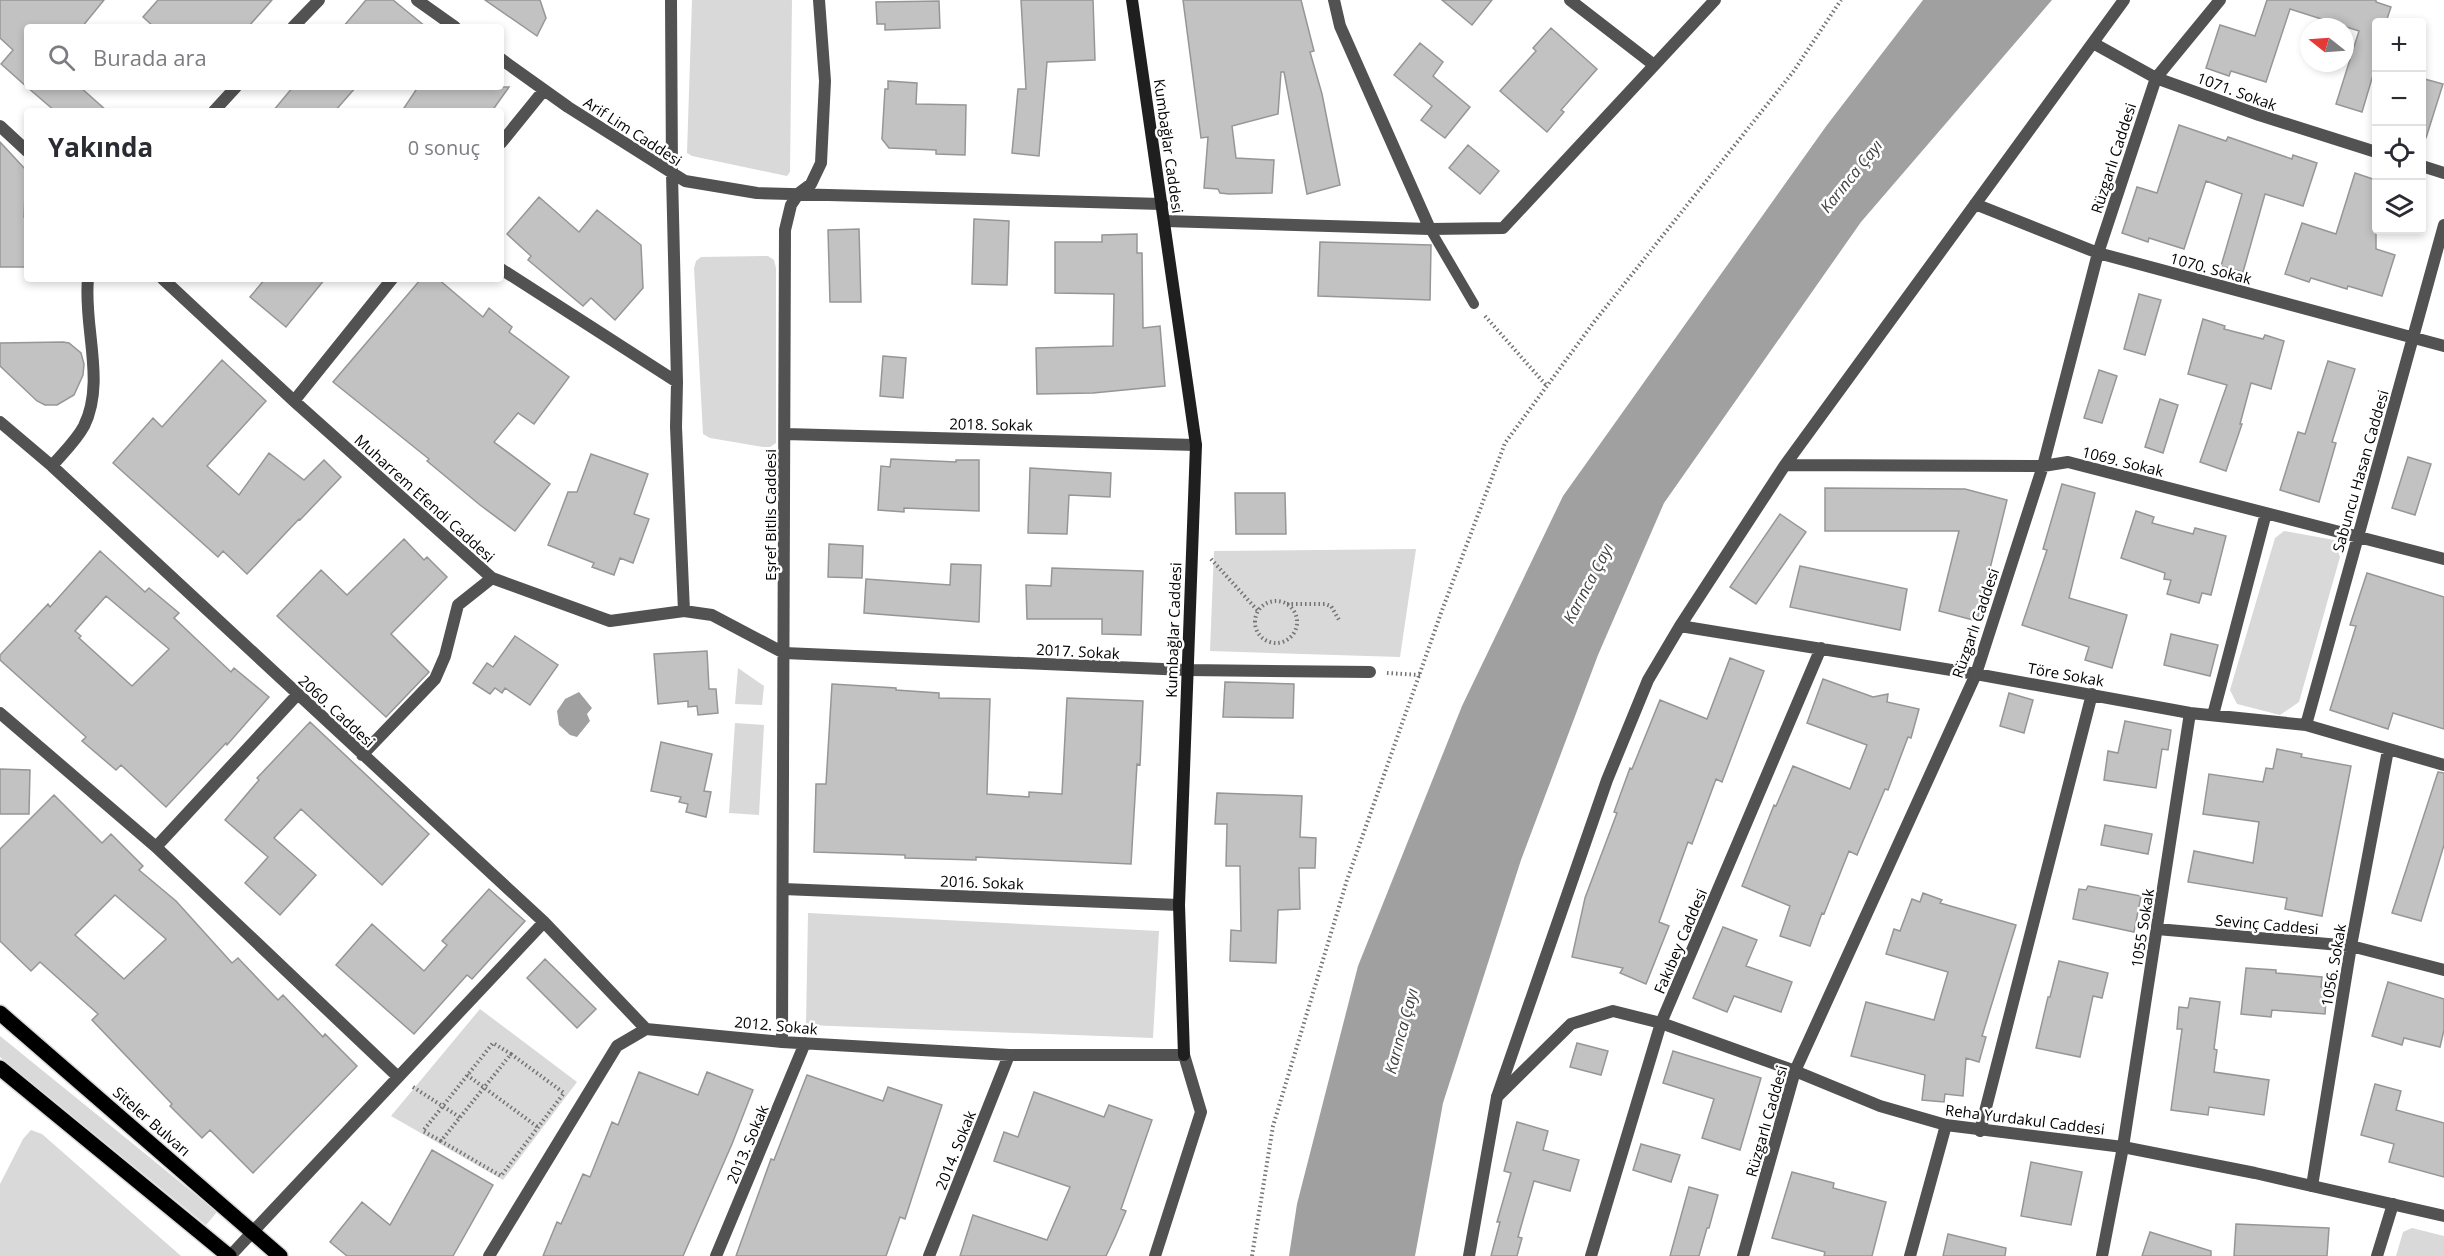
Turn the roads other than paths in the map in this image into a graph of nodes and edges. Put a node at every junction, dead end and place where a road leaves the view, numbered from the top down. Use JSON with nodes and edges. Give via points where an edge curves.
{"nodes":[{"id":1,"x":319,"y":0,"type":"edge"},
{"id":2,"x":417,"y":0,"type":"edge"},
{"id":3,"x":671,"y":0,"type":"edge"},
{"id":4,"x":819,"y":0,"type":"edge"},
{"id":5,"x":1132,"y":0,"type":"edge"},
{"id":6,"x":1334,"y":0,"type":"edge"},
{"id":7,"x":1570,"y":0,"type":"edge"},
{"id":8,"x":1715,"y":0,"type":"edge"},
{"id":9,"x":2124,"y":0,"type":"edge"},
{"id":10,"x":2220,"y":0,"type":"edge"},
{"id":11,"x":296,"y":24,"type":"edge"},
{"id":12,"x":451,"y":24,"type":"edge"},
{"id":13,"x":2093,"y":42,"type":"junction"},
{"id":14,"x":504,"y":61,"type":"edge"},
{"id":15,"x":1654,"y":65,"type":"junction"},
{"id":16,"x":2156,"y":78,"type":"junction"},
{"id":17,"x":233,"y":90,"type":"edge"},
{"id":18,"x":544,"y":90,"type":"junction"},
{"id":19,"x":217,"y":108,"type":"edge"},
{"id":20,"x":0,"y":126,"type":"edge"},
{"id":21,"x":504,"y":139,"type":"edge"},
{"id":22,"x":24,"y":148,"type":"edge"},
{"id":23,"x":2372,"y":151,"type":"edge"},
{"id":24,"x":2426,"y":168,"type":"edge"},
{"id":25,"x":2444,"y":173,"type":"edge"},
{"id":26,"x":672,"y":174,"type":"junction"},
{"id":27,"x":799,"y":193,"type":"junction"},
{"id":28,"x":1162,"y":204,"type":"junction"},
{"id":29,"x":1975,"y":204,"type":"junction"},
{"id":30,"x":1165,"y":221,"type":"junction"},
{"id":31,"x":2444,"y":225,"type":"edge"},
{"id":32,"x":1430,"y":229,"type":"junction"},
{"id":33,"x":2098,"y":253,"type":"junction"},
{"id":34,"x":504,"y":271,"type":"edge"},
{"id":35,"x":88,"y":282,"type":"edge"},
{"id":36,"x":166,"y":282,"type":"edge"},
{"id":37,"x":390,"y":282,"type":"edge"},
{"id":38,"x":1474,"y":303,"type":"road end"},
{"id":39,"x":2413,"y":338,"type":"junction"},
{"id":40,"x":2444,"y":346,"type":"edge"},
{"id":41,"x":677,"y":381,"type":"junction"},
{"id":42,"x":294,"y":401,"type":"junction"},
{"id":43,"x":0,"y":422,"type":"edge"},
{"id":44,"x":785,"y":434,"type":"junction"},
{"id":45,"x":1196,"y":445,"type":"junction"},
{"id":46,"x":1785,"y":465,"type":"junction"},
{"id":47,"x":52,"y":466,"type":"junction"},
{"id":48,"x":2043,"y":466,"type":"junction"},
{"id":49,"x":2266,"y":513,"type":"junction"},
{"id":50,"x":2357,"y":537,"type":"junction"},
{"id":51,"x":2444,"y":559,"type":"edge"},
{"id":52,"x":492,"y":578,"type":"junction"},
{"id":53,"x":684,"y":611,"type":"junction"},
{"id":54,"x":1680,"y":626,"type":"junction"},
{"id":55,"x":1821,"y":648,"type":"junction"},
{"id":56,"x":784,"y":653,"type":"junction"},
{"id":57,"x":1186,"y":670,"type":"junction"},
{"id":58,"x":1370,"y":672,"type":"road end"},
{"id":59,"x":1976,"y":674,"type":"junction"},
{"id":60,"x":298,"y":694,"type":"junction"},
{"id":61,"x":2092,"y":694,"type":"junction"},
{"id":62,"x":0,"y":713,"type":"edge"},
{"id":63,"x":2190,"y":713,"type":"junction"},
{"id":64,"x":2213,"y":715,"type":"junction"},
{"id":65,"x":2306,"y":725,"type":"junction"},
{"id":66,"x":2388,"y":750,"type":"junction"},
{"id":67,"x":362,"y":754,"type":"junction"},
{"id":68,"x":2444,"y":765,"type":"edge"},
{"id":69,"x":156,"y":847,"type":"junction"},
{"id":70,"x":783,"y":889,"type":"junction"},
{"id":71,"x":1179,"y":905,"type":"junction"},
{"id":72,"x":544,"y":922,"type":"junction"},
{"id":73,"x":2157,"y":929,"type":"junction"},
{"id":74,"x":2351,"y":946,"type":"junction"},
{"id":75,"x":2444,"y":970,"type":"edge"},
{"id":76,"x":0,"y":1013,"type":"edge"},
{"id":77,"x":1661,"y":1023,"type":"junction"},
{"id":78,"x":646,"y":1029,"type":"junction"},
{"id":79,"x":782,"y":1042,"type":"junction"},
{"id":80,"x":805,"y":1043,"type":"junction"},
{"id":81,"x":1009,"y":1055,"type":"junction"},
{"id":82,"x":1184,"y":1055,"type":"junction"},
{"id":83,"x":0,"y":1068,"type":"edge"},
{"id":84,"x":1795,"y":1071,"type":"junction"},
{"id":85,"x":397,"y":1076,"type":"junction"},
{"id":86,"x":1497,"y":1097,"type":"junction"},
{"id":87,"x":1946,"y":1125,"type":"junction"},
{"id":88,"x":1980,"y":1131,"type":"junction"},
{"id":89,"x":2123,"y":1147,"type":"junction"},
{"id":90,"x":2312,"y":1186,"type":"junction"},
{"id":91,"x":2393,"y":1204,"type":"junction"},
{"id":92,"x":2444,"y":1216,"type":"edge"},
{"id":93,"x":254,"y":1232,"type":"junction"},
{"id":94,"x":229,"y":1256,"type":"edge"},
{"id":95,"x":280,"y":1256,"type":"edge"},
{"id":96,"x":489,"y":1256,"type":"edge"},
{"id":97,"x":717,"y":1256,"type":"edge"},
{"id":98,"x":929,"y":1256,"type":"edge"},
{"id":99,"x":1155,"y":1256,"type":"edge"},
{"id":100,"x":1469,"y":1256,"type":"edge"},
{"id":101,"x":1592,"y":1256,"type":"edge"},
{"id":102,"x":1743,"y":1256,"type":"edge"},
{"id":103,"x":1910,"y":1256,"type":"edge"},
{"id":104,"x":2102,"y":1256,"type":"edge"},
{"id":105,"x":2377,"y":1256,"type":"edge"}],
"edges":[{"from":1,"to":11,"type":"street"},
{"from":2,"to":12,"type":"street"},
{"from":3,"to":26,"type":"street"},
{"from":4,"to":27,"type":"street","name":"Eşref Bitlis Caddesi","via":[[825,81],[821,163],[811,184]]},
{"from":5,"to":28,"type":"main road","name":"Kumbağlar Caddesi"},
{"from":6,"to":32,"type":"street","via":[[1340,26]]},
{"from":7,"to":15,"type":"street"},
{"from":8,"to":15,"type":"street"},
{"from":9,"to":13,"type":"street"},
{"from":10,"to":16,"type":"street","name":"Rüzgarlı Caddesi"},
{"from":13,"to":16,"type":"street","name":"1071. Sokak"},
{"from":13,"to":29,"type":"street"},
{"from":14,"to":18,"type":"street","name":"Arif Lim Caddesi"},
{"from":15,"to":32,"type":"street","via":[[1503,228]]},
{"from":16,"to":23,"type":"street","name":"1071. Sokak","via":[[2259,116]]},
{"from":16,"to":33,"type":"street","name":"Rüzgarlı Caddesi"},
{"from":17,"to":19,"type":"street"},
{"from":18,"to":21,"type":"street"},
{"from":18,"to":26,"type":"street","name":"Arif Lim Caddesi"},
{"from":20,"to":22,"type":"street"},
{"from":24,"to":25,"type":"street"},
{"from":26,"to":27,"type":"street","name":"Arif Lim Caddesi","via":[[685,181],[757,193]]},
{"from":26,"to":41,"type":"street"},
{"from":27,"to":28,"type":"street","name":"Arif Lim Caddesi"},
{"from":27,"to":44,"type":"street","name":"Eşref Bitlis Caddesi","via":[[788,212],[786,230]]},
{"from":28,"to":30,"type":"main road","name":"Kumbağlar Caddesi"},
{"from":29,"to":33,"type":"street","name":"1070. Sokak"},
{"from":29,"to":46,"type":"street"},
{"from":30,"to":32,"type":"street"},
{"from":30,"to":45,"type":"main road","name":"Kumbağlar Caddesi"},
{"from":31,"to":39,"type":"street","name":"Sabuncu Hasan Caddesi"},
{"from":32,"to":38,"type":"lane"},
{"from":33,"to":39,"type":"street","name":"1070. Sokak"},
{"from":33,"to":48,"type":"street","name":"Rüzgarlı Caddesi"},
{"from":34,"to":41,"type":"street"},
{"from":35,"to":47,"type":"street","via":[[91,407],[83,427]]},
{"from":36,"to":42,"type":"street","name":"Muharrem Efendi Caddesi"},
{"from":37,"to":42,"type":"street"},
{"from":39,"to":40,"type":"street","name":"1070. Sokak"},
{"from":39,"to":50,"type":"street","name":"Sabuncu Hasan Caddesi"},
{"from":41,"to":53,"type":"street"},
{"from":42,"to":52,"type":"street","name":"Muharrem Efendi Caddesi"},
{"from":43,"to":47,"type":"street","name":"2060. Caddesi"},
{"from":44,"to":45,"type":"street","name":"2018. Sokak"},
{"from":44,"to":56,"type":"street","name":"Eşref Bitlis Caddesi"},
{"from":45,"to":57,"type":"main road","name":"Kumbağlar Caddesi"},
{"from":46,"to":48,"type":"street","name":"1069. Sokak"},
{"from":46,"to":54,"type":"street"},
{"from":47,"to":60,"type":"street","name":"2060. Caddesi"},
{"from":48,"to":49,"type":"street","name":"1069. Sokak","via":[[2068,462]]},
{"from":48,"to":59,"type":"street","name":"Rüzgarlı Caddesi"},
{"from":49,"to":50,"type":"street","name":"1069. Sokak"},
{"from":49,"to":64,"type":"street"},
{"from":50,"to":51,"type":"street","name":"1069. Sokak"},
{"from":50,"to":65,"type":"street","name":"Sabuncu Hasan Caddesi"},
{"from":52,"to":53,"type":"street","name":"Muharrem Efendi Caddesi","via":[[610,621]]},
{"from":52,"to":67,"type":"street","via":[[458,605],[435,679]]},
{"from":53,"to":56,"type":"street","name":"Muharrem Efendi Caddesi","via":[[712,615]]},
{"from":54,"to":55,"type":"street","name":"Töre Sokak"},
{"from":54,"to":86,"type":"street","via":[[1648,680],[1607,780]]},
{"from":55,"to":59,"type":"street","name":"Töre Sokak"},
{"from":55,"to":77,"type":"street","name":"Fakıbey Caddesi"},
{"from":56,"to":57,"type":"street","name":"2017. Sokak"},
{"from":56,"to":70,"type":"street","name":"Eşref Bitlis Caddesi"},
{"from":57,"to":58,"type":"street","name":"2017. Sokak"},
{"from":57,"to":71,"type":"main road","name":"Kumbağlar Caddesi"},
{"from":59,"to":61,"type":"street","name":"Töre Sokak"},
{"from":59,"to":84,"type":"street","name":"Rüzgarlı Caddesi"},
{"from":60,"to":67,"type":"street","name":"2060. Caddesi"},
{"from":60,"to":69,"type":"street"},
{"from":61,"to":63,"type":"street","name":"Töre Sokak"},
{"from":61,"to":88,"type":"street"},
{"from":62,"to":69,"type":"street"},
{"from":63,"to":64,"type":"street","name":"Töre Sokak"},
{"from":63,"to":73,"type":"street","name":"1055 Sokak"},
{"from":64,"to":65,"type":"street","name":"Töre Sokak"},
{"from":65,"to":66,"type":"street","name":"Töre Sokak"},
{"from":66,"to":68,"type":"street","name":"Töre Sokak"},
{"from":66,"to":74,"type":"street","name":"1056. Sokak"},
{"from":67,"to":72,"type":"street","name":"2060. Caddesi"},
{"from":69,"to":85,"type":"street"},
{"from":70,"to":71,"type":"street","name":"2016. Sokak"},
{"from":70,"to":79,"type":"street","name":"Eşref Bitlis Caddesi"},
{"from":71,"to":82,"type":"main road","name":"Kumbağlar Caddesi"},
{"from":72,"to":78,"type":"street","name":"2060. Caddesi"},
{"from":72,"to":85,"type":"street"},
{"from":73,"to":74,"type":"street","name":"Sevinç Caddesi"},
{"from":73,"to":89,"type":"street","name":"1055 Sokak"},
{"from":74,"to":75,"type":"street","name":"Sevinç Caddesi"},
{"from":74,"to":90,"type":"street","name":"1056. Sokak"},
{"from":76,"to":93,"type":"main road","name":"Siteler Bulvarı"},
{"from":77,"to":84,"type":"street","name":"Reha Yurdakul Caddesi"},
{"from":77,"to":86,"type":"street","name":"Reha Yurdakul Caddesi","via":[[1613,1011],[1571,1024]]},
{"from":77,"to":101,"type":"street","name":"Fakıbey Caddesi"},
{"from":78,"to":79,"type":"street","name":"2012. Sokak"},
{"from":78,"to":96,"type":"street","via":[[617,1046]]},
{"from":79,"to":80,"type":"street","name":"2012. Sokak"},
{"from":80,"to":81,"type":"street","name":"2012. Sokak"},
{"from":80,"to":97,"type":"street","name":"2013. Sokak"},
{"from":81,"to":82,"type":"street","name":"2012. Sokak"},
{"from":81,"to":98,"type":"street","name":"2014. Sokak"},
{"from":82,"to":99,"type":"street","name":"Kumbağlar Caddesi","via":[[1201,1112]]},
{"from":83,"to":94,"type":"main road"},
{"from":84,"to":87,"type":"street","name":"Reha Yurdakul Caddesi","via":[[1880,1106]]},
{"from":84,"to":102,"type":"street","name":"Rüzgarlı Caddesi"},
{"from":85,"to":93,"type":"street"},
{"from":86,"to":100,"type":"street"},
{"from":87,"to":88,"type":"street","name":"Reha Yurdakul Caddesi"},
{"from":87,"to":103,"type":"street"},
{"from":88,"to":89,"type":"street","name":"Reha Yurdakul Caddesi"},
{"from":89,"to":90,"type":"street","name":"Reha Yurdakul Caddesi"},
{"from":89,"to":104,"type":"street","name":"1055 Sokak"},
{"from":90,"to":91,"type":"street","name":"Reha Yurdakul Caddesi"},
{"from":91,"to":92,"type":"street","name":"Reha Yurdakul Caddesi"},
{"from":91,"to":105,"type":"street"},
{"from":93,"to":94,"type":"street"},
{"from":93,"to":95,"type":"main road","name":"Siteler Bulvarı"}]}
